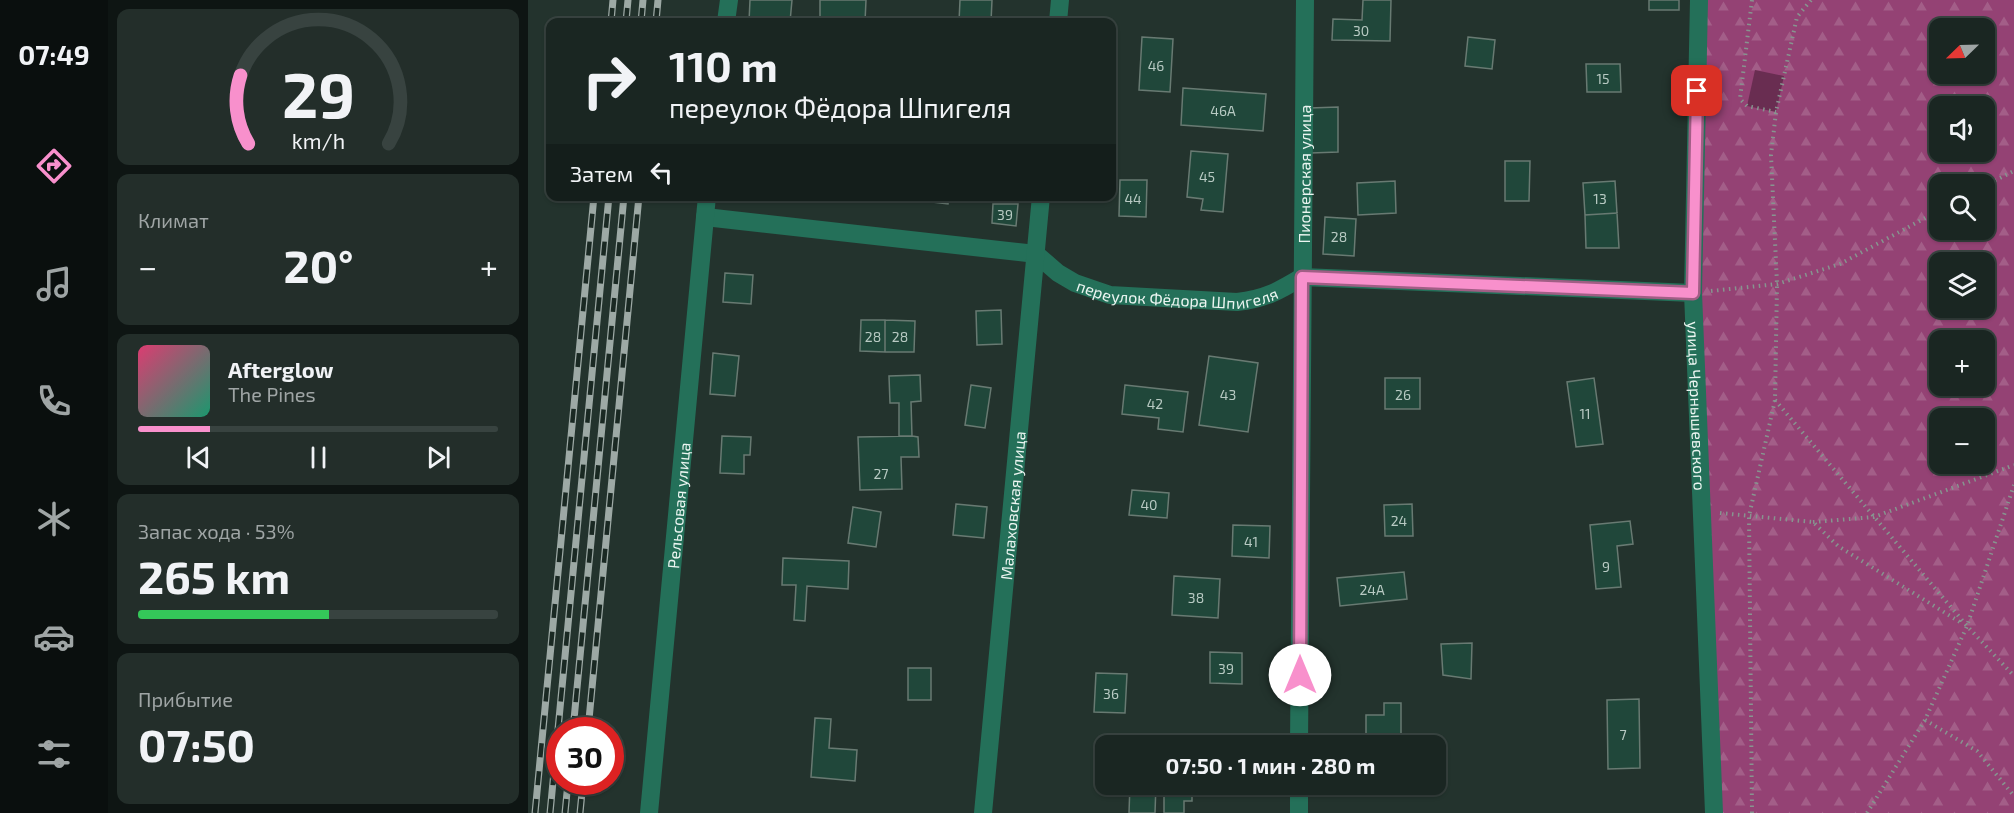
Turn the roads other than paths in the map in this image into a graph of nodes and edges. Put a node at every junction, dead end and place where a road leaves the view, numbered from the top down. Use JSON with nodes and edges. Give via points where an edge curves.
{"nodes":[{"id":1,"x":729,"y":0,"type":"edge"},
{"id":2,"x":1060,"y":0,"type":"edge"},
{"id":3,"x":1305,"y":0,"type":"edge"},
{"id":4,"x":1699,"y":0,"type":"edge"},
{"id":5,"x":727,"y":18,"type":"edge"},
{"id":6,"x":1058,"y":18,"type":"edge"},
{"id":7,"x":707,"y":201,"type":"edge"},
{"id":8,"x":1041,"y":201,"type":"edge"},
{"id":9,"x":705,"y":217,"type":"junction"},
{"id":10,"x":1036,"y":254,"type":"junction"},
{"id":11,"x":1302,"y":277,"type":"junction"},
{"id":12,"x":1693,"y":293,"type":"junction"},
{"id":13,"x":1299,"y":735,"type":"edge"},
{"id":14,"x":1299,"y":795,"type":"edge"},
{"id":15,"x":649,"y":813,"type":"edge"},
{"id":16,"x":983,"y":813,"type":"edge"},
{"id":17,"x":1299,"y":813,"type":"edge"},
{"id":18,"x":1714,"y":813,"type":"edge"}],
"edges":[{"from":1,"to":5,"type":"street"},
{"from":2,"to":6,"type":"street"},
{"from":3,"to":11,"type":"street","name":"Пионерская улица"},
{"from":4,"to":12,"type":"street","name":"улица Чернышевского"},
{"from":7,"to":9,"type":"street","name":"Рельсовая улица"},
{"from":8,"to":10,"type":"street","name":"Малаховская улица"},
{"from":9,"to":10,"type":"street"},
{"from":9,"to":15,"type":"street","name":"Рельсовая улица"},
{"from":10,"to":11,"type":"street","name":"переулок Фёдора Шпигеля","via":[[1058,273],[1110,295],[1237,302],[1275,294]]},
{"from":10,"to":16,"type":"street","name":"Малаховская улица"},
{"from":11,"to":12,"type":"street","name":"переулок Фёдора Шпигеля"},
{"from":11,"to":13,"type":"street","name":"Пионерская улица"},
{"from":12,"to":18,"type":"street","name":"улица Чернышевского"},
{"from":14,"to":17,"type":"street"}]}
